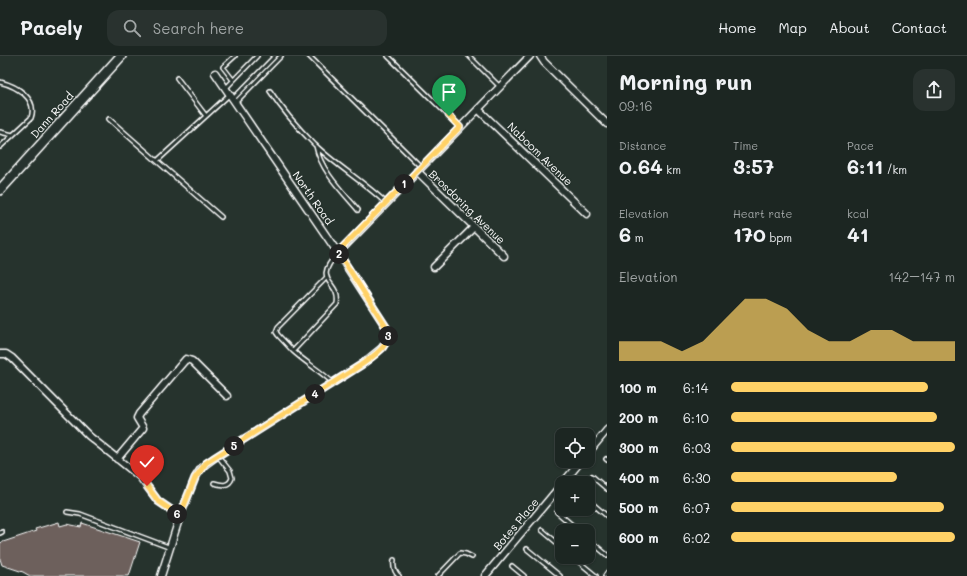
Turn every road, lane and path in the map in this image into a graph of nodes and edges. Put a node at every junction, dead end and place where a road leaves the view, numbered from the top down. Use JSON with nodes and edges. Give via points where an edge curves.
{"nodes":[{"id":1,"x":122,"y":56,"type":"edge"},
{"id":2,"x":235,"y":56,"type":"edge"},
{"id":3,"x":257,"y":56,"type":"edge"},
{"id":4,"x":275,"y":56,"type":"edge"},
{"id":5,"x":281,"y":56,"type":"edge"},
{"id":6,"x":309,"y":56,"type":"edge"},
{"id":7,"x":388,"y":56,"type":"edge"},
{"id":8,"x":469,"y":56,"type":"edge"},
{"id":9,"x":530,"y":56,"type":"edge"},
{"id":10,"x":540,"y":56,"type":"edge"},
{"id":11,"x":215,"y":73,"type":"dead end"},
{"id":12,"x":177,"y":78,"type":"dead end"},
{"id":13,"x":233,"y":80,"type":"junction"},
{"id":14,"x":0,"y":82,"type":"edge"},
{"id":15,"x":500,"y":86,"type":"junction"},
{"id":16,"x":225,"y":89,"type":"junction"},
{"id":17,"x":270,"y":91,"type":"dead end"},
{"id":18,"x":233,"y":99,"type":"junction"},
{"id":19,"x":478,"y":109,"type":"junction"},
{"id":20,"x":206,"y":116,"type":"junction"},
{"id":21,"x":109,"y":119,"type":"dead end"},
{"id":22,"x":607,"y":124,"type":"edge"},
{"id":23,"x":460,"y":127,"type":"junction"},
{"id":24,"x":0,"y":132,"type":"edge"},
{"id":25,"x":13,"y":135,"type":"junction"},
{"id":26,"x":316,"y":146,"type":"junction"},
{"id":27,"x":0,"y":147,"type":"edge"},
{"id":28,"x":158,"y":160,"type":"junction"},
{"id":29,"x":419,"y":169,"type":"junction"},
{"id":30,"x":0,"y":190,"type":"edge"},
{"id":31,"x":386,"y":203,"type":"junction"},
{"id":32,"x":358,"y":210,"type":"dead end"},
{"id":33,"x":587,"y":214,"type":"dead end"},
{"id":34,"x":221,"y":217,"type":"dead end"},
{"id":35,"x":473,"y":228,"type":"junction"},
{"id":36,"x":338,"y":252,"type":"junction"},
{"id":37,"x":504,"y":256,"type":"dead end"},
{"id":38,"x":434,"y":267,"type":"dead end"},
{"id":39,"x":327,"y":277,"type":"junction"},
{"id":40,"x":293,"y":351,"type":"junction"},
{"id":41,"x":0,"y":354,"type":"edge"},
{"id":42,"x":333,"y":383,"type":"junction"},
{"id":43,"x":227,"y":396,"type":"dead end"},
{"id":44,"x":607,"y":430,"type":"edge"},
{"id":45,"x":595,"y":445,"type":"edge"},
{"id":46,"x":218,"y":456,"type":"junction"},
{"id":47,"x":117,"y":459,"type":"junction"},
{"id":48,"x":575,"y":468,"type":"edge"},
{"id":49,"x":568,"y":476,"type":"edge"},
{"id":50,"x":595,"y":479,"type":"edge"},
{"id":51,"x":214,"y":482,"type":"dead end"},
{"id":52,"x":607,"y":489,"type":"edge"},
{"id":53,"x":555,"y":491,"type":"edge"},
{"id":54,"x":595,"y":506,"type":"edge"},
{"id":55,"x":67,"y":512,"type":"dead end"},
{"id":56,"x":180,"y":516,"type":"junction"},
{"id":57,"x":562,"y":516,"type":"edge"},
{"id":58,"x":607,"y":516,"type":"edge"},
{"id":59,"x":571,"y":524,"type":"edge"},
{"id":60,"x":542,"y":530,"type":"dead end"},
{"id":61,"x":555,"y":541,"type":"edge"},
{"id":62,"x":595,"y":544,"type":"edge"},
{"id":63,"x":171,"y":548,"type":"junction"},
{"id":64,"x":527,"y":549,"type":"dead end"},
{"id":65,"x":607,"y":555,"type":"edge"},
{"id":66,"x":472,"y":557,"type":"dead end"},
{"id":67,"x":394,"y":560,"type":"dead end"},
{"id":68,"x":581,"y":564,"type":"edge"},
{"id":69,"x":512,"y":566,"type":"dead end"},
{"id":70,"x":607,"y":573,"type":"edge"},
{"id":71,"x":161,"y":576,"type":"edge"},
{"id":72,"x":399,"y":576,"type":"edge"},
{"id":73,"x":438,"y":576,"type":"edge"},
{"id":74,"x":485,"y":576,"type":"edge"},
{"id":75,"x":524,"y":576,"type":"edge"},
{"id":76,"x":560,"y":576,"type":"edge"},
{"id":77,"x":596,"y":576,"type":"edge"},
{"id":78,"x":604,"y":576,"type":"edge"}],
"edges":[{"from":1,"to":30,"type":"main road","name":"Dann Road"},
{"from":2,"to":13,"type":"lane","via":[[223,67]]},
{"from":3,"to":13,"type":"lane"},
{"from":4,"to":18,"type":"lane"},
{"from":5,"to":18,"type":"lane"},
{"from":6,"to":29,"type":"lane"},
{"from":7,"to":23,"type":"lane"},
{"from":8,"to":15,"type":"lane"},
{"from":9,"to":15,"type":"street"},
{"from":10,"to":22,"type":"street"},
{"from":11,"to":16,"type":"street","name":"North Road"},
{"from":12,"to":20,"type":"lane"},
{"from":13,"to":16,"type":"lane"},
{"from":14,"to":25,"type":"lane","via":[[18,89],[32,106],[31,118]]},
{"from":15,"to":19,"type":"street"},
{"from":16,"to":18,"type":"street","name":"North Road"},
{"from":17,"to":26,"type":"lane","via":[[291,121]]},
{"from":18,"to":20,"type":"lane"},
{"from":18,"to":36,"type":"street","name":"North Road"},
{"from":19,"to":23,"type":"street"},
{"from":19,"to":33,"type":"street","name":"Naboom Avenue"},
{"from":20,"to":28,"type":"lane"},
{"from":21,"to":28,"type":"lane"},
{"from":23,"to":29,"type":"street"},
{"from":24,"to":25,"type":"lane"},
{"from":25,"to":27,"type":"lane"},
{"from":26,"to":31,"type":"lane"},
{"from":26,"to":32,"type":"lane","via":[[318,158]]},
{"from":28,"to":34,"type":"lane"},
{"from":29,"to":31,"type":"street"},
{"from":29,"to":35,"type":"street","name":"Brosdoring Avenue"},
{"from":31,"to":36,"type":"street"},
{"from":35,"to":37,"type":"street","name":"Brosdoring Avenue"},
{"from":35,"to":38,"type":"street"},
{"from":36,"to":39,"type":"lane","via":[[328,263]]},
{"from":36,"to":42,"type":"street","name":"North Road","via":[[386,327],[388,338],[377,353]]},
{"from":39,"to":40,"type":"lane","via":[[338,297],[337,304]]},
{"from":39,"to":40,"type":"lane","via":[[278,327],[276,332]]},
{"from":40,"to":42,"type":"lane"},
{"from":41,"to":47,"type":"street","via":[[12,358],[89,436]]},
{"from":42,"to":46,"type":"street"},
{"from":43,"to":47,"type":"street","via":[[192,361],[186,359],[140,414],[138,418],[143,428]]},
{"from":44,"to":45,"type":"street"},
{"from":46,"to":51,"type":"lane","via":[[230,471],[232,478],[225,485]]},
{"from":46,"to":56,"type":"street","via":[[202,467],[195,478]]},
{"from":47,"to":56,"type":"street","via":[[140,477],[158,501]]},
{"from":48,"to":49,"type":"street","name":"Botes Place"},
{"from":50,"to":52,"type":"lane"},
{"from":53,"to":74,"type":"street","name":"Botes Place"},
{"from":54,"to":58,"type":"lane"},
{"from":55,"to":63,"type":"lane","via":[[80,514]]},
{"from":56,"to":63,"type":"street"},
{"from":57,"to":59,"type":"lane"},
{"from":60,"to":61,"type":"lane"},
{"from":62,"to":65,"type":"lane"},
{"from":63,"to":71,"type":"street"},
{"from":64,"to":76,"type":"lane"},
{"from":66,"to":73,"type":"lane","via":[[460,553]]},
{"from":67,"to":72,"type":"lane","via":[[393,566]]},
{"from":68,"to":77,"type":"lane"},
{"from":69,"to":75,"type":"lane"},
{"from":70,"to":78,"type":"lane"}]}
